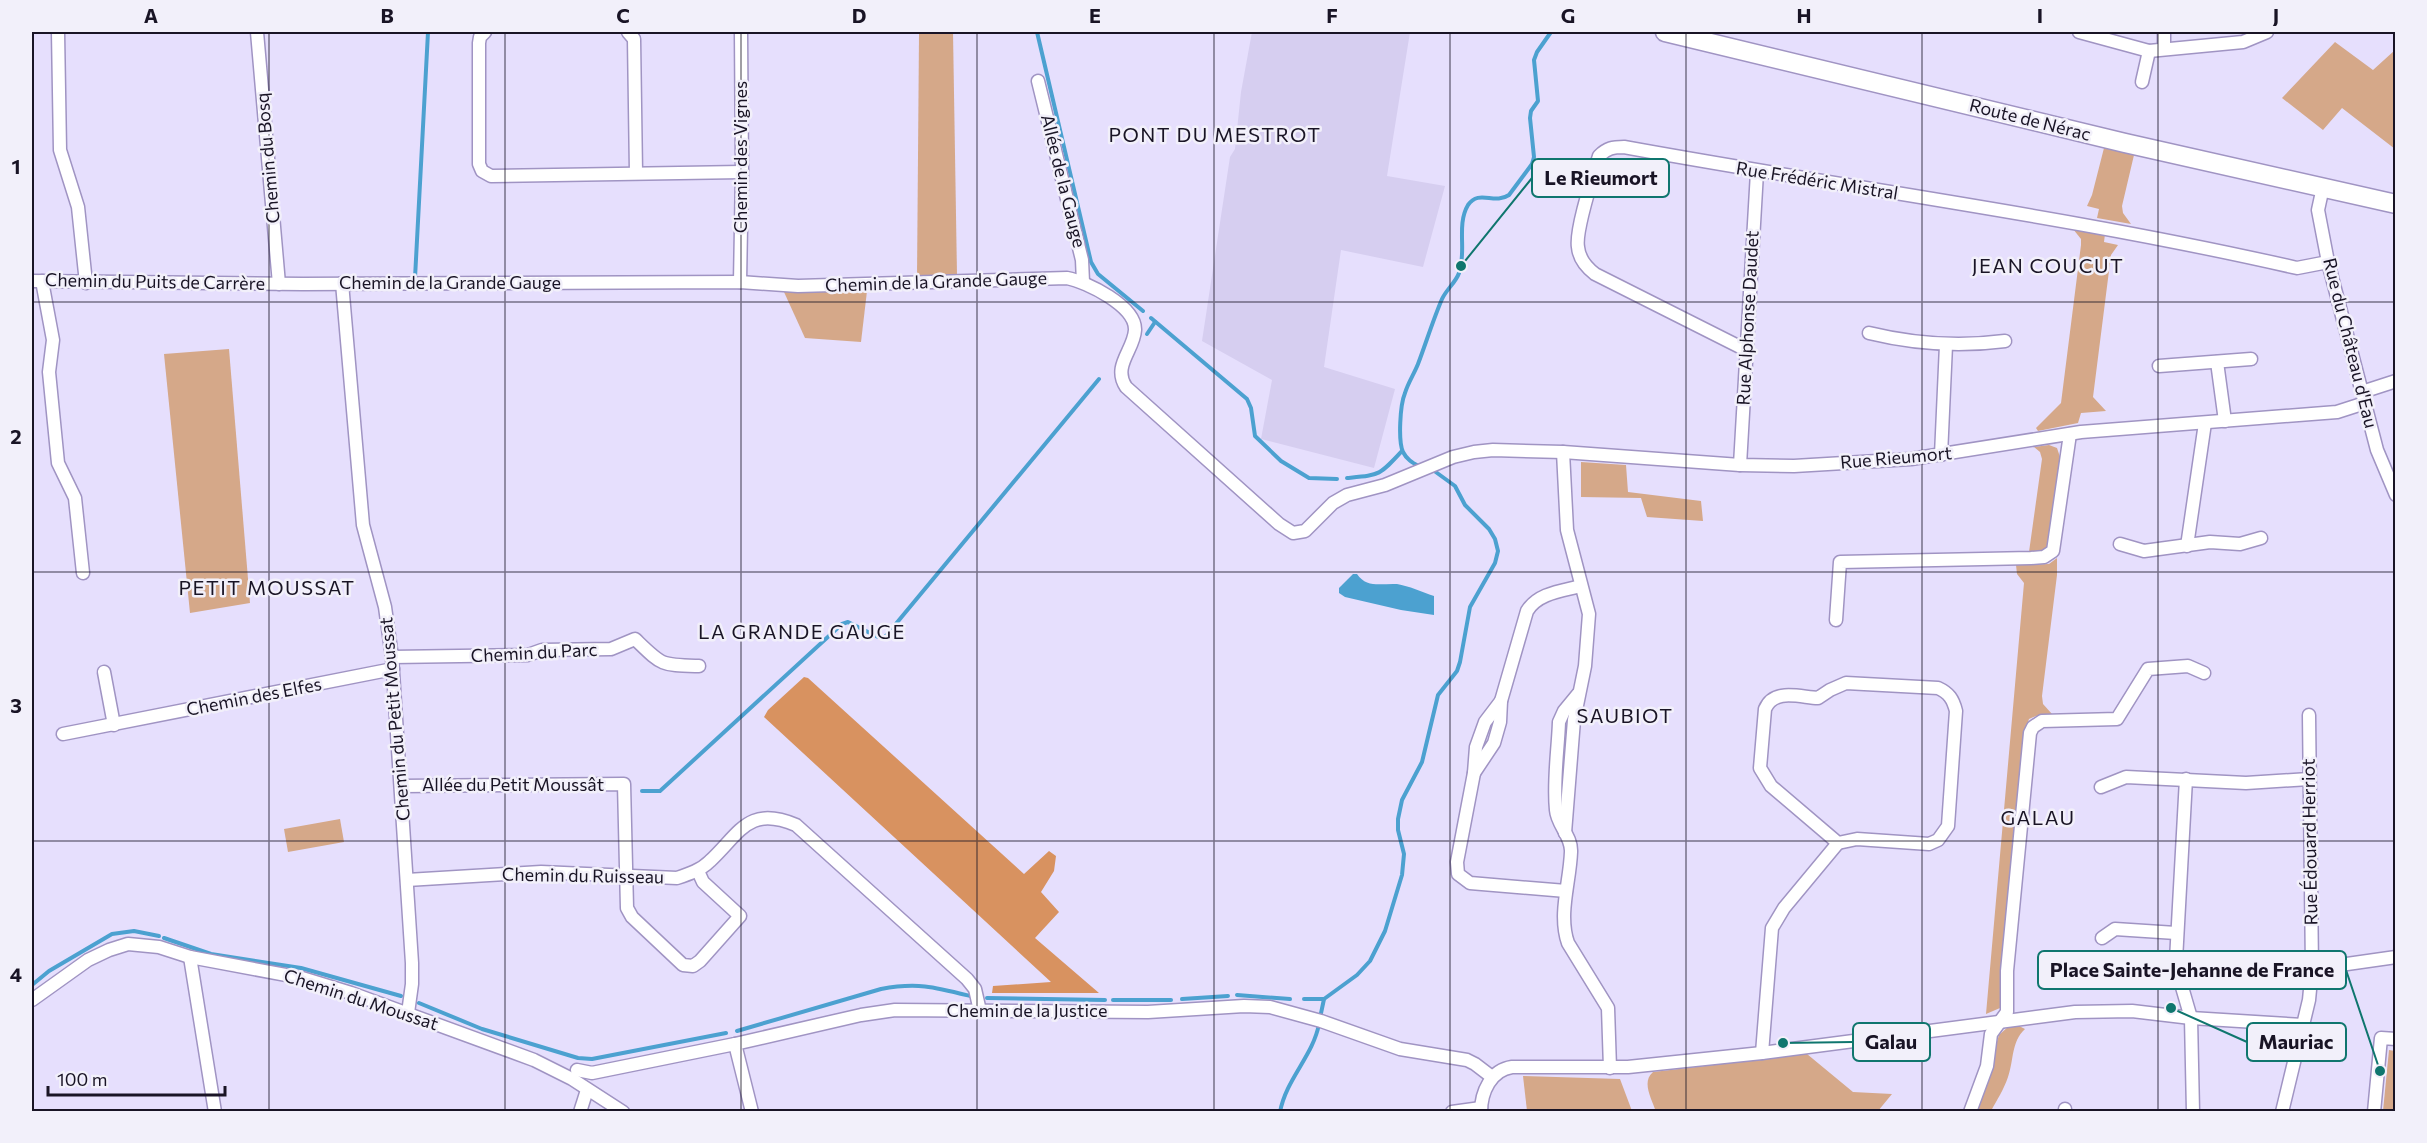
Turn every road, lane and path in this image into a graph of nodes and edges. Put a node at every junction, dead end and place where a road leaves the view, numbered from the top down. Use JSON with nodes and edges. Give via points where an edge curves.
{"nodes":[{"id":1,"x":58,"y":32,"type":"edge"},
{"id":2,"x":257,"y":32,"type":"edge"},
{"id":3,"x":485,"y":32,"type":"edge"},
{"id":4,"x":628,"y":32,"type":"edge"},
{"id":5,"x":741,"y":32,"type":"edge"},
{"id":6,"x":1665,"y":32,"type":"edge"},
{"id":7,"x":2079,"y":32,"type":"edge"},
{"id":8,"x":2164,"y":32,"type":"edge"},
{"id":9,"x":2267,"y":32,"type":"edge"},
{"id":10,"x":2164,"y":48,"type":"junction"},
{"id":11,"x":2149,"y":51,"type":"junction"},
{"id":12,"x":1038,"y":81,"type":"dead end"},
{"id":13,"x":2142,"y":82,"type":"dead end"},
{"id":14,"x":1756,"y":171,"type":"junction"},
{"id":15,"x":742,"y":172,"type":"junction"},
{"id":16,"x":636,"y":173,"type":"junction"},
{"id":17,"x":2323,"y":188,"type":"junction"},
{"id":18,"x":2396,"y":204,"type":"edge"},
{"id":19,"x":2328,"y":262,"type":"junction"},
{"id":20,"x":37,"y":281,"type":"edge"},
{"id":21,"x":740,"y":282,"type":"junction"},
{"id":22,"x":1083,"y":282,"type":"junction"},
{"id":23,"x":86,"y":283,"type":"junction"},
{"id":24,"x":342,"y":283,"type":"junction"},
{"id":25,"x":279,"y":284,"type":"junction"},
{"id":26,"x":1869,"y":333,"type":"dead end"},
{"id":27,"x":2005,"y":341,"type":"dead end"},
{"id":28,"x":1946,"y":345,"type":"junction"},
{"id":29,"x":1746,"y":350,"type":"junction"},
{"id":30,"x":2251,"y":359,"type":"dead end"},
{"id":31,"x":2217,"y":362,"type":"junction"},
{"id":32,"x":2159,"y":366,"type":"dead end"},
{"id":33,"x":2396,"y":381,"type":"edge"},
{"id":34,"x":2363,"y":398,"type":"junction"},
{"id":35,"x":2225,"y":421,"type":"junction"},
{"id":36,"x":2205,"y":423,"type":"junction"},
{"id":37,"x":2070,"y":434,"type":"junction"},
{"id":38,"x":1563,"y":452,"type":"junction"},
{"id":39,"x":1941,"y":455,"type":"junction"},
{"id":40,"x":1740,"y":465,"type":"junction"},
{"id":41,"x":1426,"y":468,"type":"joint"},
{"id":42,"x":2396,"y":495,"type":"edge"},
{"id":43,"x":2261,"y":538,"type":"dead end"},
{"id":44,"x":2120,"y":544,"type":"dead end"},
{"id":45,"x":2187,"y":546,"type":"junction"},
{"id":46,"x":83,"y":573,"type":"dead end"},
{"id":47,"x":1581,"y":586,"type":"junction"},
{"id":48,"x":1836,"y":620,"type":"dead end"},
{"id":49,"x":393,"y":663,"type":"junction"},
{"id":50,"x":699,"y":666,"type":"dead end"},
{"id":51,"x":104,"y":672,"type":"dead end"},
{"id":52,"x":2204,"y":672,"type":"dead end"},
{"id":53,"x":2309,"y":715,"type":"dead end"},
{"id":54,"x":114,"y":725,"type":"junction"},
{"id":55,"x":63,"y":734,"type":"dead end"},
{"id":56,"x":2186,"y":779,"type":"junction"},
{"id":57,"x":2309,"y":779,"type":"junction"},
{"id":58,"x":401,"y":786,"type":"junction"},
{"id":59,"x":2101,"y":787,"type":"dead end"},
{"id":60,"x":1838,"y":843,"type":"junction"},
{"id":61,"x":698,"y":871,"type":"junction"},
{"id":62,"x":626,"y":876,"type":"junction"},
{"id":63,"x":408,"y":880,"type":"junction"},
{"id":64,"x":1566,"y":891,"type":"junction"},
{"id":65,"x":2176,"y":933,"type":"junction"},
{"id":66,"x":2102,"y":938,"type":"dead end"},
{"id":67,"x":190,"y":957,"type":"junction"},
{"id":68,"x":2396,"y":957,"type":"edge"},
{"id":69,"x":2312,"y":969,"type":"junction"},
{"id":70,"x":32,"y":1000,"type":"edge"},
{"id":71,"x":980,"y":1011,"type":"junction"},
{"id":72,"x":408,"y":1013,"type":"junction"},
{"id":73,"x":2191,"y":1018,"type":"junction"},
{"id":74,"x":2002,"y":1022,"type":"junction"},
{"id":75,"x":2303,"y":1025,"type":"junction"},
{"id":76,"x":2396,"y":1039,"type":"edge"},
{"id":77,"x":735,"y":1044,"type":"junction"},
{"id":78,"x":1762,"y":1053,"type":"junction"},
{"id":79,"x":1610,"y":1068,"type":"junction"},
{"id":80,"x":577,"y":1070,"type":"dead end"},
{"id":81,"x":1497,"y":1074,"type":"junction"},
{"id":82,"x":587,"y":1090,"type":"junction"},
{"id":83,"x":1481,"y":1110,"type":"edge"},
{"id":84,"x":216,"y":1112,"type":"edge"},
{"id":85,"x":580,"y":1112,"type":"edge"},
{"id":86,"x":623,"y":1112,"type":"edge"},
{"id":87,"x":752,"y":1112,"type":"edge"},
{"id":88,"x":1452,"y":1112,"type":"edge"},
{"id":89,"x":1970,"y":1112,"type":"edge"},
{"id":90,"x":2193,"y":1112,"type":"edge"},
{"id":91,"x":2282,"y":1112,"type":"edge"},
{"id":92,"x":2374,"y":1112,"type":"edge"}],
"edges":[{"from":1,"to":23,"type":"street","via":[[60,150],[78,207]]},
{"from":2,"to":25,"type":"street","name":"Chemin du Bosq"},
{"from":3,"to":16,"type":"street","via":[[480,37],[479,49],[480,164],[485,174]]},
{"from":4,"to":16,"type":"street","via":[[634,39]]},
{"from":5,"to":15,"type":"street","name":"Chemin des Vignes"},
{"from":6,"to":17,"type":"main road","name":"Route de Nérac"},
{"from":7,"to":11,"type":"street"},
{"from":8,"to":10,"type":"street"},
{"from":9,"to":10,"type":"street","via":[[2243,42]]},
{"from":10,"to":11,"type":"street"},
{"from":11,"to":13,"type":"street"},
{"from":12,"to":22,"type":"street","name":"Allée de la Gauge","via":[[1082,260]]},
{"from":14,"to":19,"type":"street","name":"Rue Frédéric Mistral","via":[[2098,226],[2297,268]]},
{"from":14,"to":29,"type":"street","name":"Rue Alphonse Daudet"},
{"from":14,"to":29,"type":"street","name":"Rue Frédéric Mistral","via":[[1613,147],[1599,156],[1577,238],[1581,258],[1595,274]]},
{"from":15,"to":16,"type":"street"},
{"from":15,"to":21,"type":"street","name":"Chemin des Vignes"},
{"from":17,"to":18,"type":"main road","name":"Route de Nérac"},
{"from":17,"to":19,"type":"street","name":"Rue du Château d'Eau","via":[[2318,210]]},
{"from":19,"to":34,"type":"street","name":"Rue du Château d'Eau"},
{"from":20,"to":23,"type":"street","name":"Chemin du Puits de Carrère"},
{"from":20,"to":46,"type":"street","via":[[53,340],[48,372],[58,463],[75,498]]},
{"from":21,"to":22,"type":"street","name":"Chemin de la Grande Gauge","via":[[798,286],[1067,278]]},
{"from":21,"to":24,"type":"street","name":"Chemin de la Grande Gauge"},
{"from":22,"to":41,"type":"street","name":"Chemin de la Grande Gauge","via":[[1100,290],[1135,325],[1120,373],[1126,387],[1288,531],[1301,533],[1311,528],[1347,495]]},
{"from":23,"to":25,"type":"street","name":"Chemin du Puits de Carrère"},
{"from":24,"to":25,"type":"street","name":"Chemin de la Grande Gauge"},
{"from":24,"to":49,"type":"street","name":"Chemin du Petit Moussat","via":[[363,525],[385,607]]},
{"from":26,"to":28,"type":"street"},
{"from":27,"to":28,"type":"street"},
{"from":28,"to":39,"type":"street"},
{"from":29,"to":40,"type":"street","name":"Rue Alphonse Daudet"},
{"from":30,"to":31,"type":"street"},
{"from":31,"to":32,"type":"street"},
{"from":31,"to":35,"type":"street"},
{"from":33,"to":34,"type":"street","name":"Rue Rieumort"},
{"from":34,"to":35,"type":"street","name":"Rue Rieumort","via":[[2337,412]]},
{"from":34,"to":42,"type":"street","name":"Rue du Château d'Eau","via":[[2377,450]]},
{"from":35,"to":36,"type":"street","name":"Rue Rieumort"},
{"from":36,"to":37,"type":"street","name":"Rue Rieumort"},
{"from":36,"to":45,"type":"street"},
{"from":37,"to":39,"type":"street","name":"Rue Rieumort"},
{"from":37,"to":48,"type":"street","via":[[2050,554],[2031,558],[1840,562]]},
{"from":38,"to":40,"type":"street","name":"Rue Rieumort"},
{"from":38,"to":41,"type":"street","name":"Rue Rieumort","via":[[1474,452]]},
{"from":38,"to":47,"type":"street","via":[[1567,531]]},
{"from":39,"to":40,"type":"street","name":"Rue Rieumort","via":[[1825,464]]},
{"from":43,"to":45,"type":"street","via":[[2240,544],[2210,542]]},
{"from":44,"to":45,"type":"street","via":[[2144,551]]},
{"from":47,"to":64,"type":"street","via":[[1589,614],[1585,666],[1574,720],[1565,833],[1571,853]]},
{"from":47,"to":64,"type":"street","via":[[1542,596],[1527,611],[1501,701],[1494,743],[1474,773],[1456,862],[1458,874],[1470,883]]},
{"from":49,"to":50,"type":"street","name":"Chemin du Parc","via":[[528,655],[542,650],[611,649],[635,639],[666,665]]},
{"from":49,"to":54,"type":"street","name":"Chemin des Elfes"},
{"from":49,"to":58,"type":"street","name":"Chemin du Petit Moussat"},
{"from":51,"to":54,"type":"street"},
{"from":52,"to":74,"type":"street","via":[[2188,666],[2148,669],[2117,719],[2042,722],[2033,727],[2007,970],[2007,1012]]},
{"from":53,"to":57,"type":"street","name":"Rue Édouard Herriot"},
{"from":54,"to":55,"type":"street","name":"Chemin des Elfes"},
{"from":56,"to":57,"type":"street","via":[[2246,783]]},
{"from":56,"to":59,"type":"street","via":[[2126,777]]},
{"from":56,"to":65,"type":"street"},
{"from":57,"to":69,"type":"street","name":"Rue Édouard Herriot"},
{"from":58,"to":62,"type":"street","name":"Allée du Petit Moussât","via":[[624,784]]},
{"from":58,"to":63,"type":"street","name":"Chemin du Petit Moussat"},
{"from":60,"to":60,"type":"street","via":[[1857,839],[1929,844],[1944,834],[1948,826],[1956,711],[1945,691],[1938,687],[1846,683],[1818,698],[1780,695],[1768,701],[1760,768],[1763,775]]},
{"from":60,"to":78,"type":"street","via":[[1772,928]]},
{"from":61,"to":62,"type":"street","name":"Chemin du Ruisseau","via":[[677,878]]},
{"from":61,"to":62,"type":"street","via":[[703,882],[740,916],[693,966],[683,965],[632,917],[627,908]]},
{"from":61,"to":71,"type":"street","name":"Chemin du Ruisseau","via":[[752,821],[768,818],[796,825],[967,979],[975,989]]},
{"from":62,"to":63,"type":"street","name":"Chemin du Ruisseau","via":[[541,872]]},
{"from":63,"to":72,"type":"street","name":"Chemin du Petit Moussat","via":[[412,963]]},
{"from":64,"to":79,"type":"street","via":[[1564,931],[1568,943],[1610,1013]]},
{"from":65,"to":66,"type":"street","via":[[2115,929]]},
{"from":65,"to":73,"type":"street","via":[[2176,970]]},
{"from":67,"to":70,"type":"street","name":"Chemin du Moussat","via":[[159,947],[128,944],[88,960]]},
{"from":67,"to":72,"type":"street","name":"Chemin du Moussat","via":[[302,978]]},
{"from":67,"to":84,"type":"street"},
{"from":68,"to":69,"type":"street"},
{"from":69,"to":75,"type":"street","name":"Rue Édouard Herriot"},
{"from":71,"to":77,"type":"street","name":"Chemin de la Justice","via":[[895,1010]]},
{"from":71,"to":81,"type":"street","name":"Chemin de la Justice","via":[[1148,1012],[1270,1007],[1400,1049],[1467,1060]]},
{"from":72,"to":82,"type":"street","name":"Chemin du Moussat","via":[[553,1068]]},
{"from":73,"to":74,"type":"street","via":[[2132,1011]]},
{"from":73,"to":75,"type":"street"},
{"from":73,"to":90,"type":"street"},
{"from":74,"to":78,"type":"street"},
{"from":74,"to":89,"type":"street","via":[[1991,1034],[1987,1066]]},
{"from":75,"to":91,"type":"street","name":"Rue Édouard Herriot"},
{"from":76,"to":92,"type":"street","via":[[2381,1038]]},
{"from":77,"to":80,"type":"street","name":"Chemin de la Justice","via":[[592,1073]]},
{"from":77,"to":87,"type":"street"},
{"from":78,"to":79,"type":"street"},
{"from":79,"to":81,"type":"street","via":[[1512,1067]]},
{"from":81,"to":83,"type":"street"},
{"from":82,"to":85,"type":"street"},
{"from":82,"to":86,"type":"street","name":"Chemin du Moussat"},
{"from":83,"to":88,"type":"street"}]}
